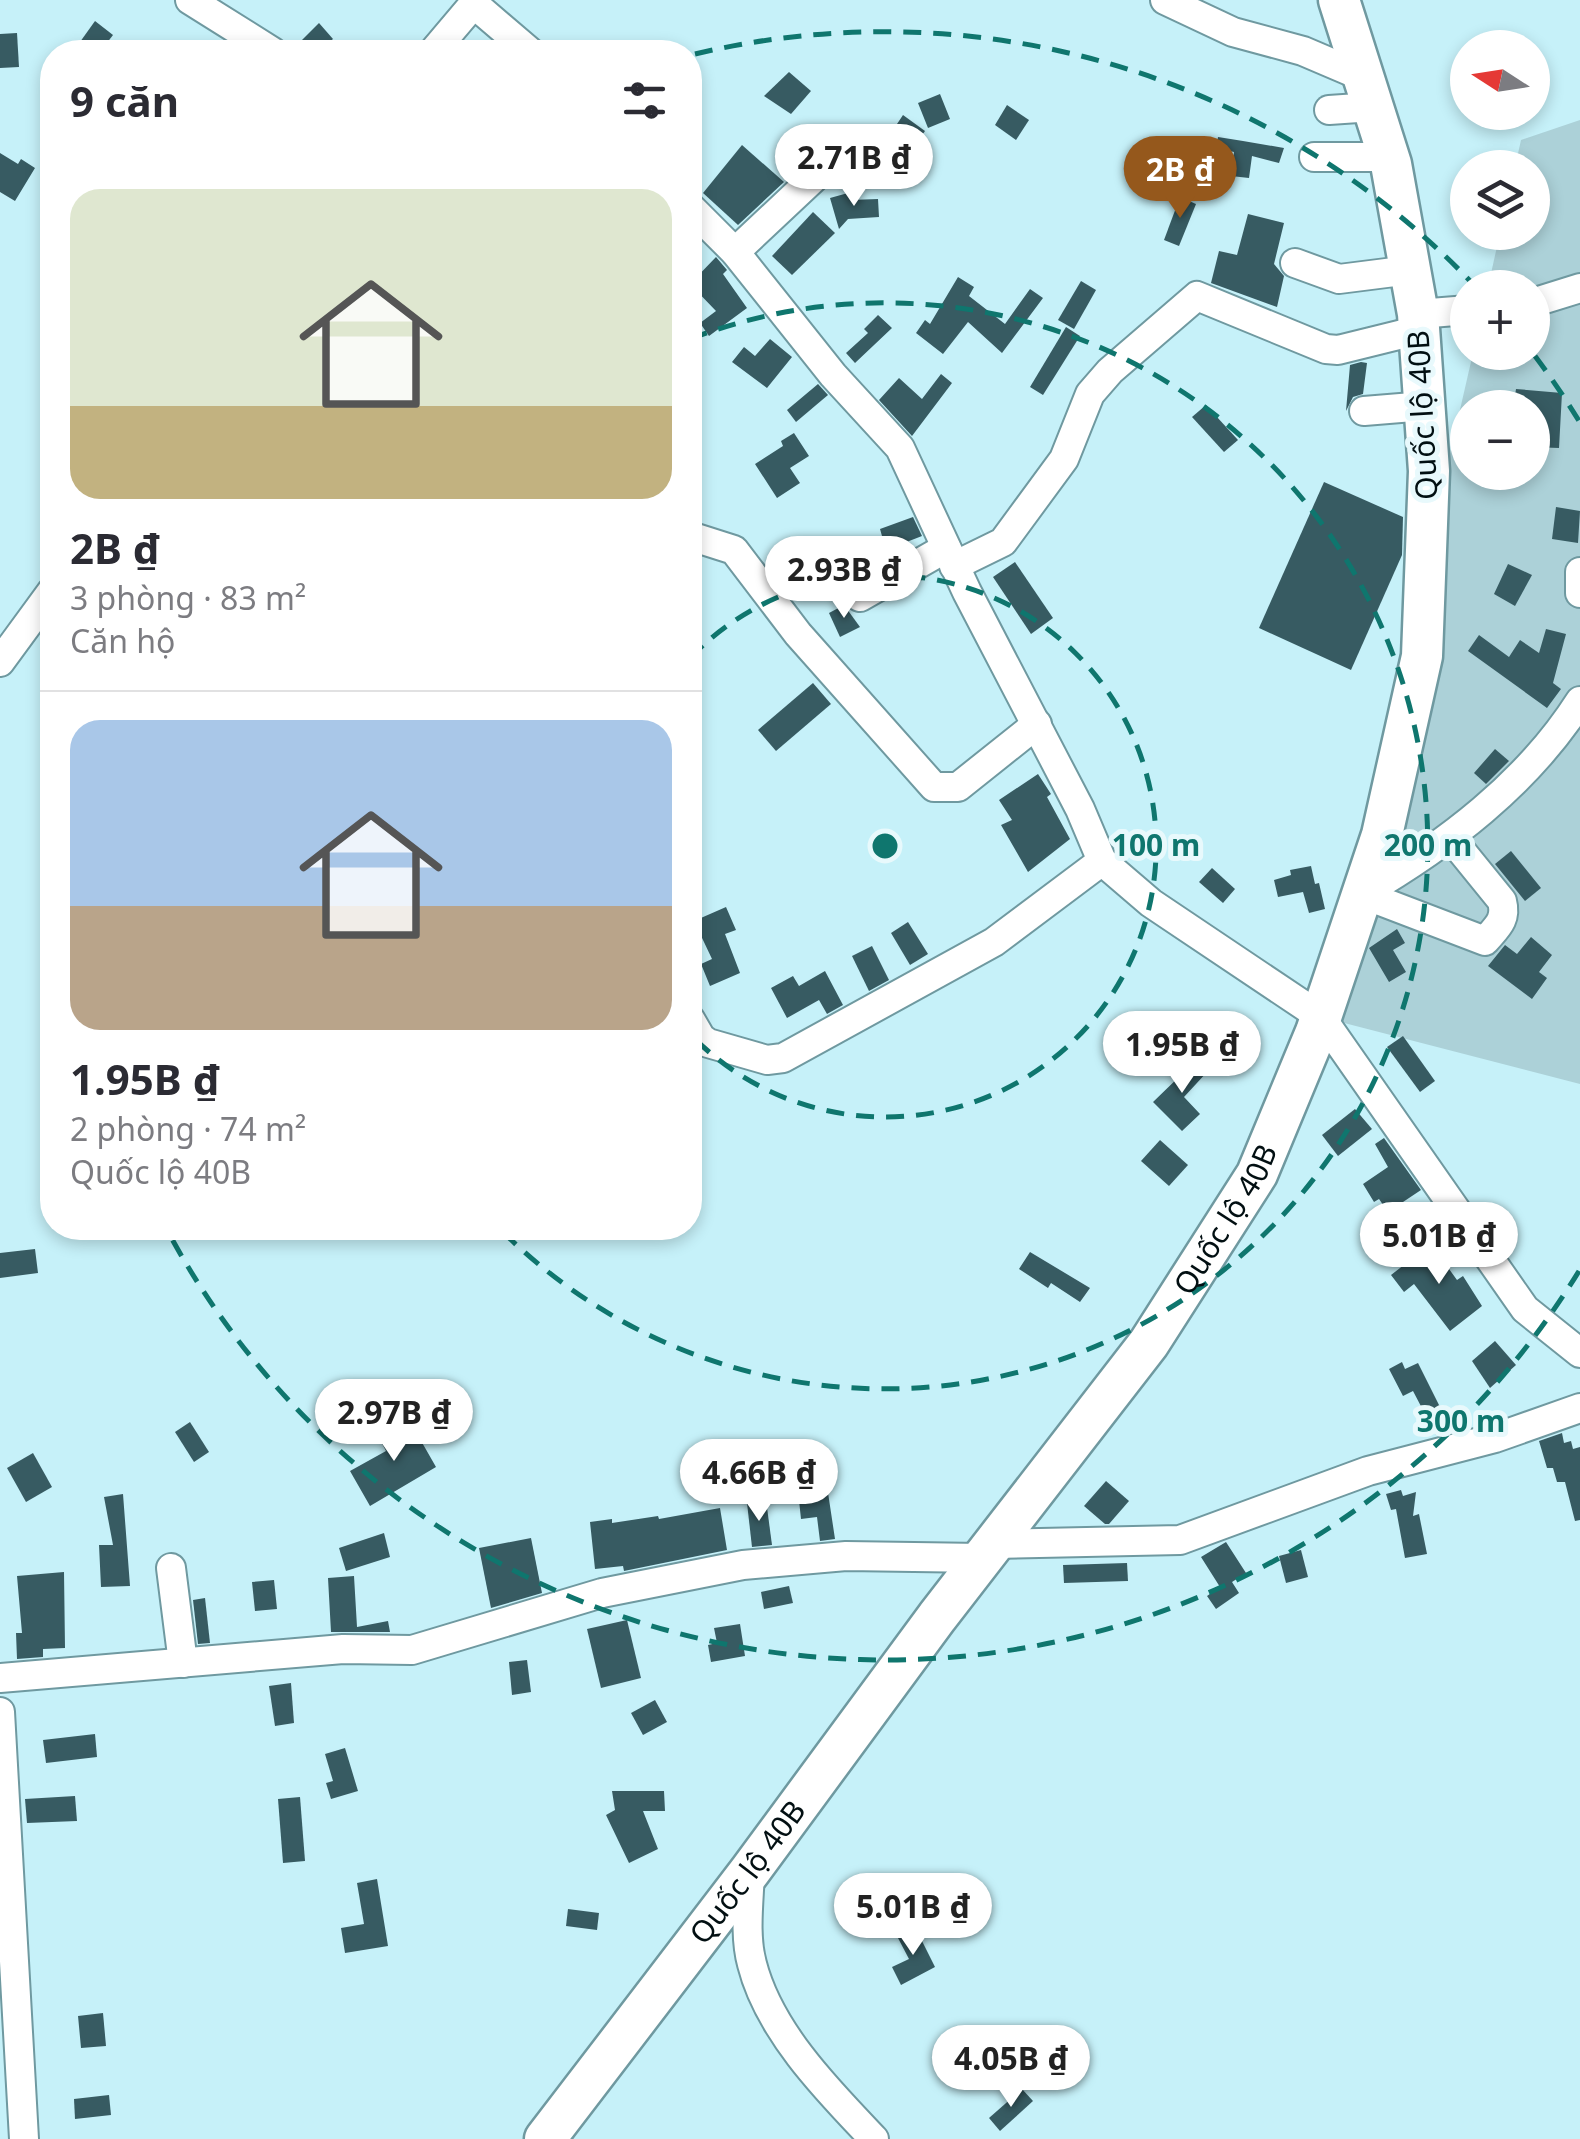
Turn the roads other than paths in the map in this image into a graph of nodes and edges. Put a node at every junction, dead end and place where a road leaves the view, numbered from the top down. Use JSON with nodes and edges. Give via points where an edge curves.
{"nodes":[{"id":1,"x":190,"y":0,"type":"edge"},
{"id":2,"x":1165,"y":0,"type":"edge"},
{"id":3,"x":1340,"y":0,"type":"edge"},
{"id":4,"x":475,"y":2,"type":"edge"},
{"id":5,"x":254,"y":40,"type":"edge"},
{"id":6,"x":443,"y":40,"type":"edge"},
{"id":7,"x":517,"y":40,"type":"edge"},
{"id":8,"x":1369,"y":92,"type":"junction"},
{"id":9,"x":1329,"y":110,"type":"dead end"},
{"id":10,"x":881,"y":151,"type":"dead end"},
{"id":11,"x":1314,"y":157,"type":"dead end"},
{"id":12,"x":1389,"y":158,"type":"junction"},
{"id":13,"x":702,"y":220,"type":"edge"},
{"id":14,"x":735,"y":252,"type":"junction"},
{"id":15,"x":1295,"y":264,"type":"dead end"},
{"id":16,"x":1410,"y":270,"type":"junction"},
{"id":17,"x":1580,"y":288,"type":"edge"},
{"id":18,"x":1550,"y":297,"type":"edge"},
{"id":19,"x":1450,"y":314,"type":"edge"},
{"id":20,"x":1419,"y":322,"type":"junction"},
{"id":21,"x":1424,"y":406,"type":"junction"},
{"id":22,"x":1364,"y":411,"type":"dead end"},
{"id":23,"x":702,"y":540,"type":"edge"},
{"id":24,"x":950,"y":557,"type":"junction"},
{"id":25,"x":1580,"y":572,"type":"edge"},
{"id":26,"x":1580,"y":594,"type":"edge"},
{"id":27,"x":860,"y":597,"type":"dead end"},
{"id":28,"x":40,"y":607,"type":"edge"},
{"id":29,"x":0,"y":662,"type":"edge"},
{"id":30,"x":1580,"y":701,"type":"edge"},
{"id":31,"x":1038,"y":724,"type":"junction"},
{"id":32,"x":1450,"y":837,"type":"junction"},
{"id":33,"x":1102,"y":862,"type":"junction"},
{"id":34,"x":1362,"y":894,"type":"junction"},
{"id":35,"x":1321,"y":1018,"type":"junction"},
{"id":36,"x":702,"y":1039,"type":"edge"},
{"id":37,"x":1580,"y":1353,"type":"edge"},
{"id":38,"x":1580,"y":1408,"type":"edge"},
{"id":39,"x":988,"y":1551,"type":"junction"},
{"id":40,"x":171,"y":1568,"type":"dead end"},
{"id":41,"x":183,"y":1663,"type":"junction"},
{"id":42,"x":0,"y":1678,"type":"edge"},
{"id":43,"x":0,"y":1712,"type":"edge"},
{"id":44,"x":750,"y":1872,"type":"junction"},
{"id":45,"x":24,"y":2139,"type":"edge"},
{"id":46,"x":546,"y":2139,"type":"edge"},
{"id":47,"x":874,"y":2139,"type":"edge"}],
"edges":[{"from":1,"to":5,"type":"street"},
{"from":2,"to":8,"type":"street","via":[[1233,32],[1303,51]]},
{"from":3,"to":8,"type":"highway","name":"Quốc lộ 40B"},
{"from":4,"to":6,"type":"street"},
{"from":4,"to":7,"type":"street"},
{"from":8,"to":9,"type":"street"},
{"from":8,"to":12,"type":"highway","name":"Quốc lộ 40B"},
{"from":10,"to":14,"type":"street","via":[[836,158]]},
{"from":11,"to":12,"type":"street"},
{"from":12,"to":16,"type":"highway","name":"Quốc lộ 40B"},
{"from":13,"to":14,"type":"street"},
{"from":14,"to":24,"type":"street","via":[[900,448]]},
{"from":15,"to":16,"type":"street","via":[[1339,279]]},
{"from":16,"to":20,"type":"highway","name":"Quốc lộ 40B"},
{"from":17,"to":18,"type":"street"},
{"from":19,"to":20,"type":"street"},
{"from":20,"to":21,"type":"highway","name":"Quốc lộ 40B"},
{"from":20,"to":24,"type":"street","via":[[1326,349],[1197,296],[1090,394],[1064,459],[1003,542]]},
{"from":21,"to":22,"type":"street"},
{"from":21,"to":34,"type":"highway","name":"Quốc lộ 40B","via":[[1429,470],[1422,656]]},
{"from":23,"to":31,"type":"street","via":[[734,550],[798,634],[934,787],[958,787]]},
{"from":24,"to":27,"type":"street"},
{"from":24,"to":31,"type":"street"},
{"from":25,"to":26,"type":"street"},
{"from":28,"to":29,"type":"street"},
{"from":30,"to":32,"type":"street","via":[[1540,754]]},
{"from":31,"to":33,"type":"street"},
{"from":32,"to":34,"type":"street"},
{"from":32,"to":34,"type":"street","via":[[1502,902],[1502,921],[1485,940]]},
{"from":33,"to":35,"type":"street"},
{"from":33,"to":36,"type":"street","via":[[994,942],[782,1058],[767,1060]]},
{"from":34,"to":35,"type":"highway","name":"Quốc lộ 40B"},
{"from":35,"to":37,"type":"street","via":[[1525,1309]]},
{"from":35,"to":39,"type":"highway","name":"Quốc lộ 40B","via":[[1257,1174],[1149,1342]]},
{"from":38,"to":39,"type":"street","via":[[1368,1471],[1180,1540]]},
{"from":39,"to":41,"type":"street","via":[[743,1565],[602,1593],[412,1650]]},
{"from":39,"to":44,"type":"highway","name":"Quốc lộ 40B"},
{"from":40,"to":41,"type":"street"},
{"from":41,"to":42,"type":"street"},
{"from":43,"to":45,"type":"street"},
{"from":44,"to":46,"type":"highway","name":"Quốc lộ 40B"},
{"from":44,"to":47,"type":"street","via":[[748,1931],[758,1982],[803,2060]]}]}
